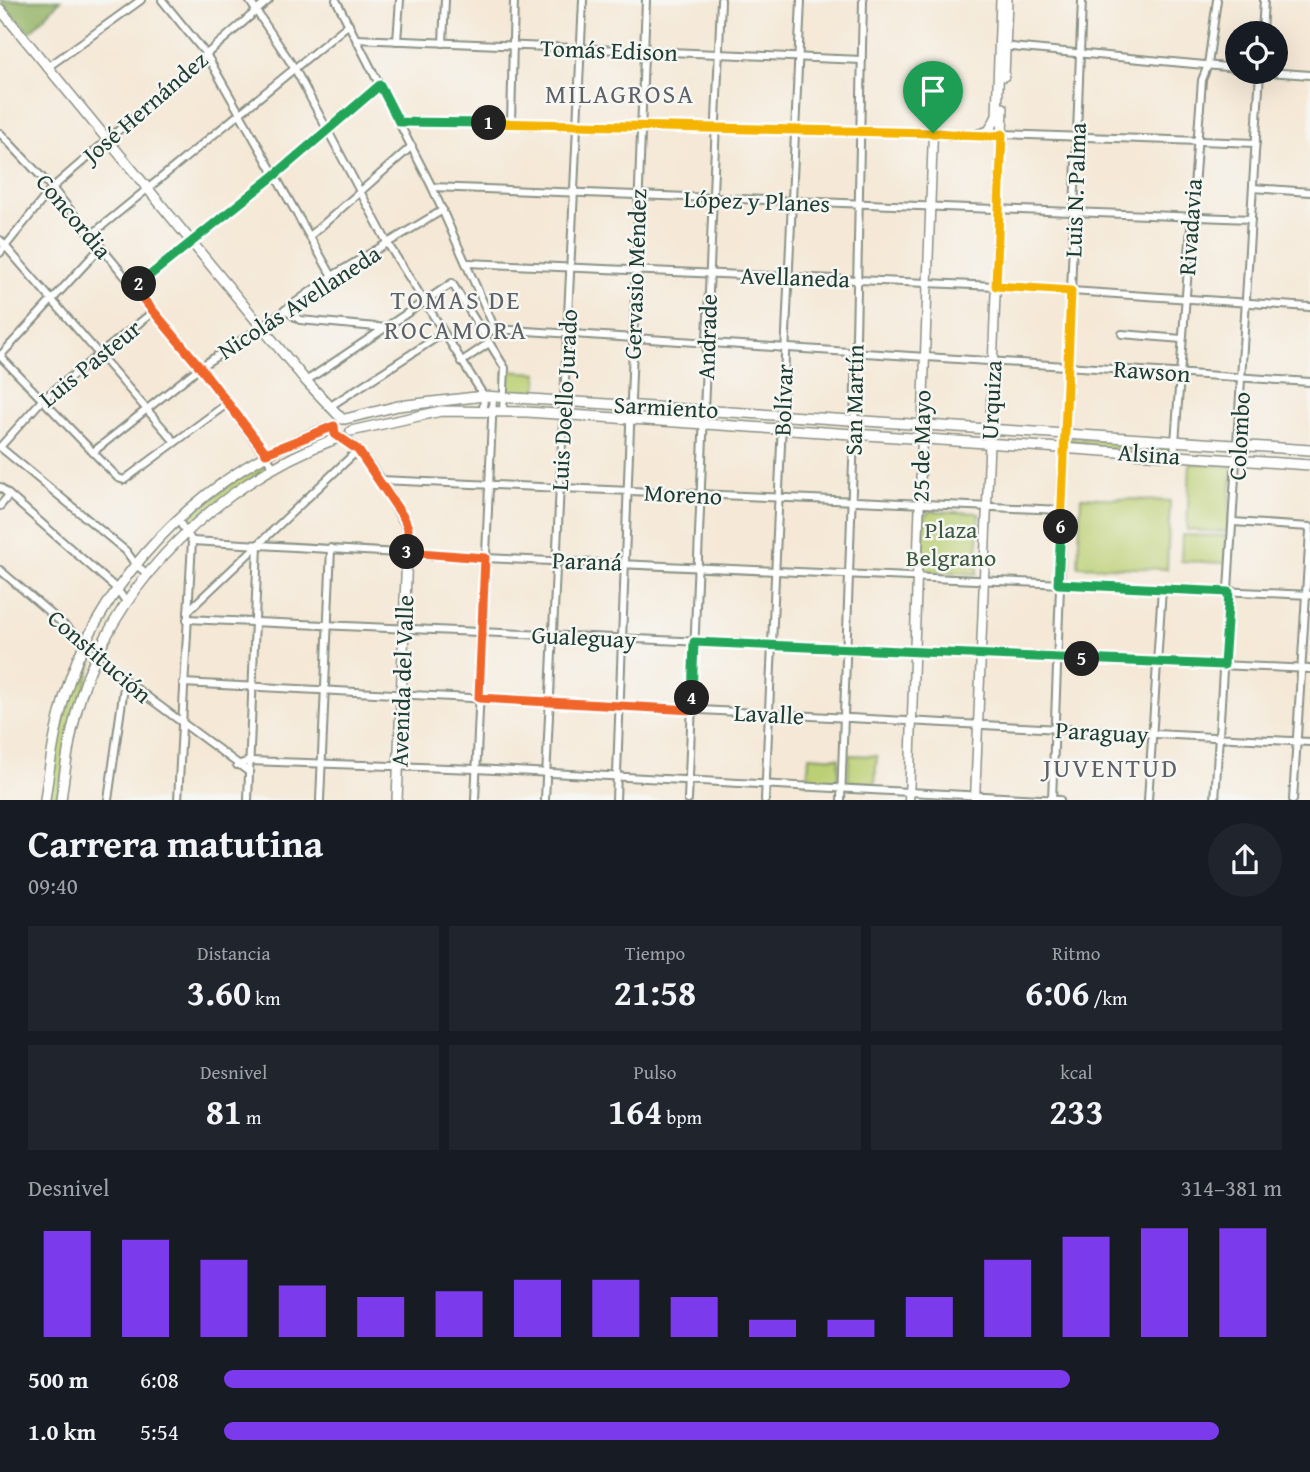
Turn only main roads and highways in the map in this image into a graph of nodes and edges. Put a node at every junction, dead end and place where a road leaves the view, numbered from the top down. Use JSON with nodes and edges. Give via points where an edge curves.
{"nodes":[{"id":1,"x":1001,"y":0,"type":"edge"},
{"id":2,"x":1007,"y":0,"type":"edge"},
{"id":3,"x":0,"y":9,"type":"edge"},
{"id":4,"x":1002,"y":46,"type":"junction"},
{"id":5,"x":979,"y":134,"type":"road end"},
{"id":6,"x":1002,"y":134,"type":"road end"},
{"id":7,"x":339,"y":422,"type":"junction"},
{"id":8,"x":989,"y":428,"type":"joint"},
{"id":9,"x":351,"y":432,"type":"junction"},
{"id":10,"x":341,"y":437,"type":"junction"},
{"id":11,"x":988,"y":443,"type":"joint"},
{"id":12,"x":358,"y":450,"type":"junction"},
{"id":13,"x":1310,"y":450,"type":"edge"},
{"id":14,"x":1310,"y":465,"type":"edge"},
{"id":15,"x":45,"y":800,"type":"edge"},
{"id":16,"x":61,"y":800,"type":"edge"},
{"id":17,"x":397,"y":800,"type":"edge"}],
"edges":[{"from":1,"to":4,"type":"main road","name":"Urquiza"},
{"from":2,"to":4,"type":"main road","name":"Urquiza"},
{"from":3,"to":7,"type":"main road"},
{"from":4,"to":5,"type":"main road","name":"Urquiza","via":[[997,116],[989,131]]},
{"from":4,"to":6,"type":"main road","name":"Urquiza"},
{"from":7,"to":8,"type":"main road","name":"Sarmiento","via":[[419,402],[506,397]]},
{"from":7,"to":9,"type":"main road","via":[[350,423]]},
{"from":7,"to":10,"type":"main road","via":[[334,432]]},
{"from":7,"to":15,"type":"main road","name":"Sarmiento","via":[[266,453],[222,484],[178,520],[117,589],[85,643],[57,725]]},
{"from":8,"to":13,"type":"main road","name":"Alsina"},
{"from":9,"to":10,"type":"main road","name":"Sarmiento"},
{"from":9,"to":11,"type":"main road","name":"Sarmiento","via":[[427,414],[503,411]]},
{"from":9,"to":12,"type":"main road"},
{"from":10,"to":12,"type":"main road"},
{"from":10,"to":16,"type":"main road","name":"Sarmiento","via":[[273,466],[246,484],[187,532],[149,575],[95,658],[71,734]]},
{"from":11,"to":14,"type":"main road","name":"Alsina"},
{"from":12,"to":17,"type":"main road","name":"Avenida del Valle","via":[[408,528]]}]}
